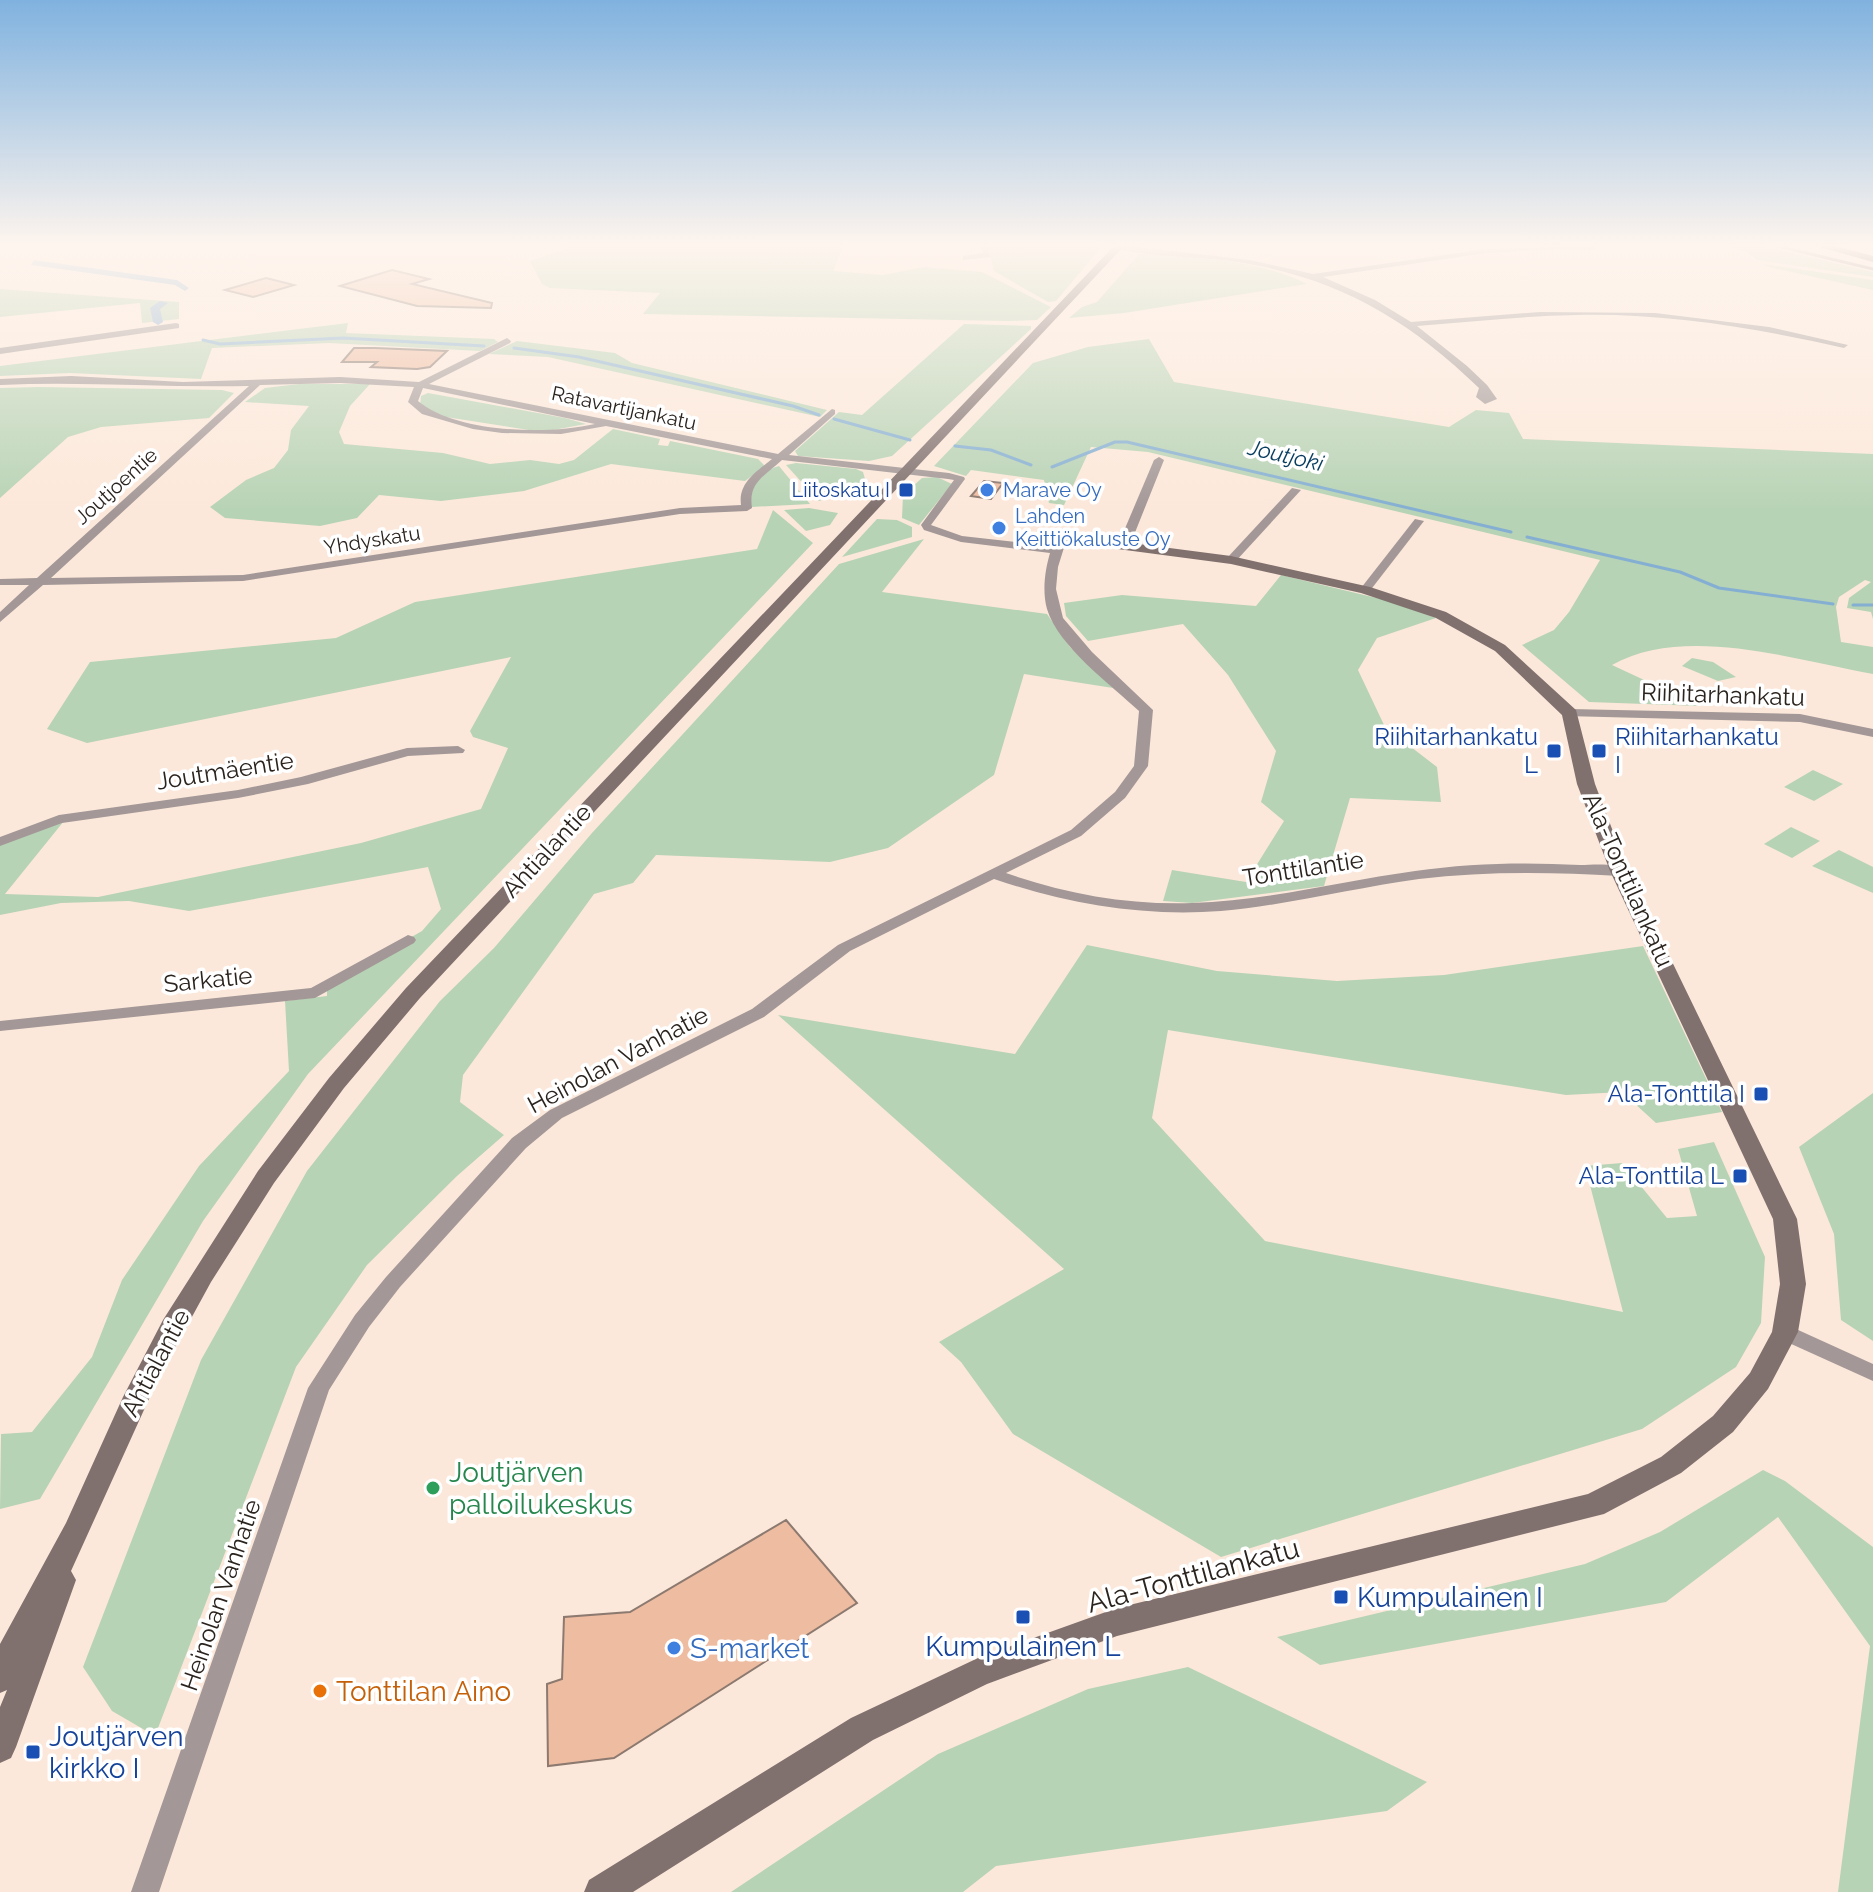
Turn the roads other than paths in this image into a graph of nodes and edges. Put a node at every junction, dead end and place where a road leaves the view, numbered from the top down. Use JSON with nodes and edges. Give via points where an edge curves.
{"nodes":[{"id":1,"x":118,"y":334,"type":"edge"},
{"id":2,"x":1034,"y":334,"type":"edge"},
{"id":3,"x":1426,"y":334,"type":"edge"},
{"id":4,"x":1792,"y":334,"type":"edge"},
{"id":5,"x":507,"y":341,"type":"dead end"},
{"id":6,"x":1844,"y":345,"type":"dead end"},
{"id":7,"x":0,"y":351,"type":"edge"},
{"id":8,"x":0,"y":382,"type":"edge"},
{"id":9,"x":257,"y":383,"type":"junction"},
{"id":10,"x":420,"y":385,"type":"junction"},
{"id":11,"x":1484,"y":387,"type":"dead end"},
{"id":12,"x":832,"y":412,"type":"dead end"},
{"id":13,"x":607,"y":423,"type":"junction"},
{"id":14,"x":781,"y":459,"type":"junction"},
{"id":15,"x":1159,"y":460,"type":"dead end"},
{"id":16,"x":905,"y":469,"type":"junction"},
{"id":17,"x":1296,"y":490,"type":"dead end"},
{"id":18,"x":1419,"y":521,"type":"dead end"},
{"id":19,"x":1059,"y":539,"type":"junction"},
{"id":20,"x":1124,"y":545,"type":"junction"},
{"id":21,"x":1231,"y":560,"type":"junction"},
{"id":22,"x":38,"y":581,"type":"junction"},
{"id":23,"x":0,"y":582,"type":"edge"},
{"id":24,"x":1365,"y":590,"type":"junction"},
{"id":25,"x":0,"y":618,"type":"edge"},
{"id":26,"x":1570,"y":713,"type":"junction"},
{"id":27,"x":1873,"y":733,"type":"edge"},
{"id":28,"x":458,"y":750,"type":"dead end"},
{"id":29,"x":0,"y":842,"type":"edge"},
{"id":30,"x":1619,"y":871,"type":"junction"},
{"id":31,"x":996,"y":875,"type":"junction"},
{"id":32,"x":408,"y":940,"type":"dead end"},
{"id":33,"x":0,"y":1026,"type":"edge"},
{"id":34,"x":1785,"y":1332,"type":"junction"},
{"id":35,"x":1873,"y":1373,"type":"edge"},
{"id":36,"x":77,"y":1530,"type":"junction"},
{"id":37,"x":0,"y":1678,"type":"edge"},
{"id":38,"x":0,"y":1747,"type":"edge"},
{"id":39,"x":145,"y":1892,"type":"edge"},
{"id":40,"x":601,"y":1892,"type":"edge"}],
"edges":[{"from":1,"to":7,"type":"street"},
{"from":2,"to":16,"type":"main road","name":"Ahtialantie"},
{"from":3,"to":11,"type":"street"},
{"from":4,"to":6,"type":"street"},
{"from":5,"to":10,"type":"street"},
{"from":8,"to":9,"type":"street","name":"Ratavartijankatu"},
{"from":9,"to":10,"type":"street","name":"Ratavartijankatu","via":[[340,380]]},
{"from":9,"to":22,"type":"street","name":"Joutjoentie"},
{"from":10,"to":13,"type":"street","name":"Ratavartijankatu"},
{"from":10,"to":13,"type":"street","via":[[413,402],[429,417],[544,434]]},
{"from":12,"to":14,"type":"street"},
{"from":13,"to":14,"type":"street","name":"Ratavartijankatu"},
{"from":14,"to":16,"type":"street","name":"Ratavartijankatu"},
{"from":14,"to":22,"type":"street","name":"Yhdyskatu","via":[[750,483],[747,508],[680,511],[243,578]]},
{"from":15,"to":20,"type":"street"},
{"from":16,"to":19,"type":"street","name":"Ratavartijankatu","via":[[960,479],[926,525],[929,530],[961,539]]},
{"from":16,"to":36,"type":"main road","name":"Ahtialantie","via":[[423,983],[294,1134],[196,1287],[146,1377]]},
{"from":17,"to":21,"type":"street"},
{"from":18,"to":24,"type":"street"},
{"from":19,"to":20,"type":"main road"},
{"from":19,"to":31,"type":"street","name":"Heinolan Vanhatie","via":[[1052,600],[1056,617],[1146,710],[1141,766],[1120,795],[1076,833]]},
{"from":20,"to":21,"type":"main road"},
{"from":21,"to":24,"type":"main road"},
{"from":22,"to":23,"type":"street","name":"Yhdyskatu"},
{"from":22,"to":25,"type":"street","name":"Joutjoentie"},
{"from":24,"to":26,"type":"main road","via":[[1441,615],[1500,648]]},
{"from":26,"to":27,"type":"street","name":"Riihitarhankatu","via":[[1800,718]]},
{"from":26,"to":30,"type":"main road","name":"Ala-Tonttilankatu","via":[[1586,784]]},
{"from":28,"to":29,"type":"street","name":"Joutmäentie","via":[[407,752],[238,794],[59,819]]},
{"from":30,"to":31,"type":"street","name":"Tonttilantie","via":[[1499,867],[1195,908],[1120,904]]},
{"from":30,"to":34,"type":"main road","name":"Ala-Tonttilankatu","via":[[1785,1219],[1793,1284]]},
{"from":31,"to":39,"type":"street","name":"Heinolan Vanhatie","via":[[844,948],[758,1013],[556,1114],[519,1143],[393,1282],[319,1388]]},
{"from":32,"to":33,"type":"street","name":"Sarkatie","via":[[315,993]]},
{"from":34,"to":35,"type":"street"},
{"from":34,"to":40,"type":"main road","name":"Ala-Tonttilankatu","via":[[1759,1381],[1723,1424],[1671,1465],[1594,1505],[1117,1622],[978,1673],[862,1729]]},
{"from":36,"to":37,"type":"main road","name":"Ahtialantie"},
{"from":36,"to":38,"type":"main road","name":"Ahtialantie"}]}
